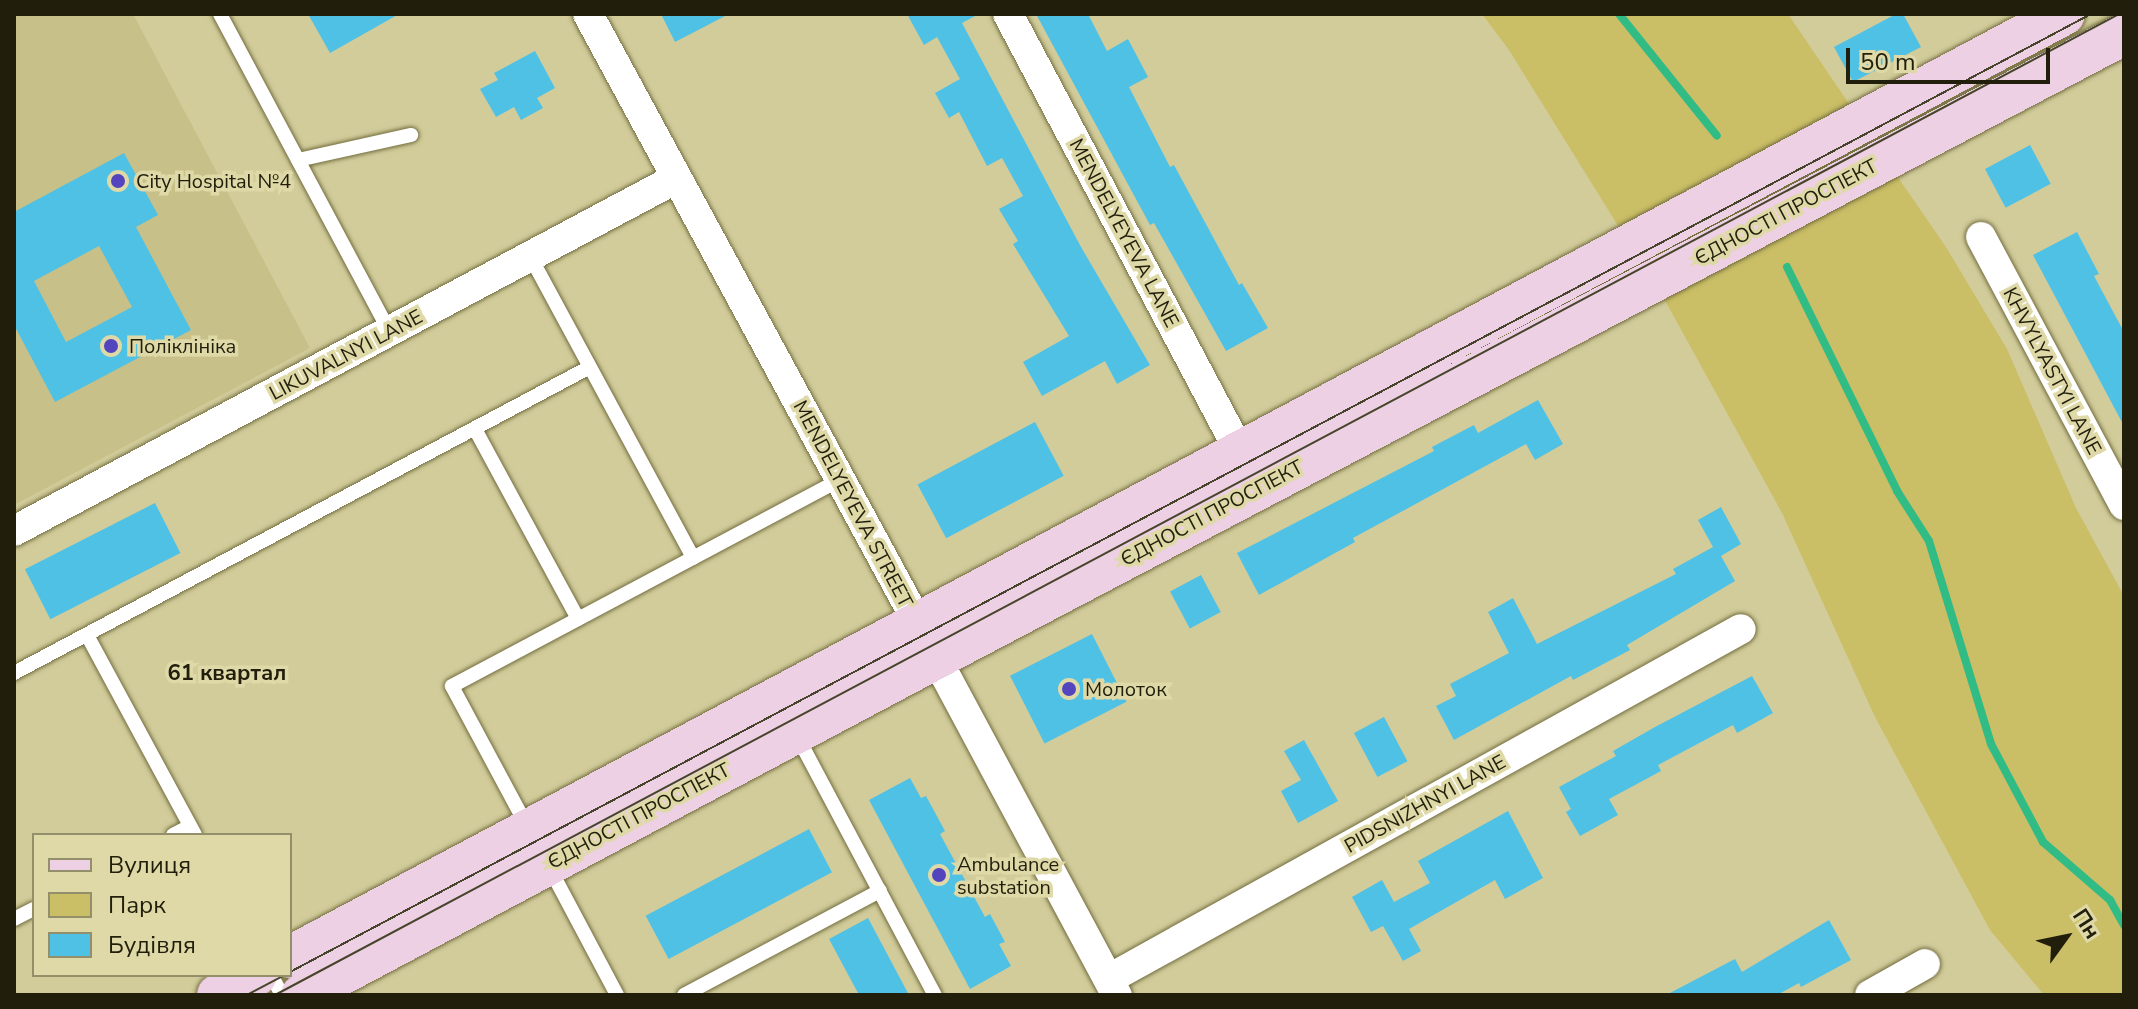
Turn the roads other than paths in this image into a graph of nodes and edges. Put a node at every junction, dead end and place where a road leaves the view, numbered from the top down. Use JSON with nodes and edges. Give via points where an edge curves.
{"nodes":[{"id":1,"x":588,"y":14,"type":"edge"},
{"id":2,"x":1008,"y":14,"type":"edge"},
{"id":3,"x":2064,"y":14,"type":"edge"},
{"id":4,"x":226,"y":16,"type":"edge"},
{"id":5,"x":2124,"y":34,"type":"edge"},
{"id":6,"x":411,"y":135,"type":"dead end"},
{"id":7,"x":298,"y":160,"type":"junction"},
{"id":8,"x":677,"y":178,"type":"junction"},
{"id":9,"x":1981,"y":237,"type":"dead end"},
{"id":10,"x":530,"y":256,"type":"junction"},
{"id":11,"x":389,"y":331,"type":"junction"},
{"id":12,"x":590,"y":367,"type":"junction"},
{"id":13,"x":475,"y":429,"type":"junction"},
{"id":14,"x":1240,"y":452,"type":"junction"},
{"id":15,"x":840,"y":480,"type":"junction"},
{"id":16,"x":2124,"y":505,"type":"edge"},
{"id":17,"x":14,"y":531,"type":"edge"},
{"id":18,"x":693,"y":558,"type":"junction"},
{"id":19,"x":578,"y":619,"type":"junction"},
{"id":20,"x":1741,"y":629,"type":"dead end"},
{"id":21,"x":87,"y":635,"type":"junction"},
{"id":22,"x":927,"y":640,"type":"junction"},
{"id":23,"x":14,"y":673,"type":"edge"},
{"id":24,"x":787,"y":717,"type":"junction"},
{"id":25,"x":193,"y":830,"type":"edge"},
{"id":26,"x":538,"y":847,"type":"junction"},
{"id":27,"x":880,"y":891,"type":"junction"},
{"id":28,"x":32,"y":910,"type":"edge"},
{"id":29,"x":14,"y":919,"type":"edge"},
{"id":30,"x":292,"y":956,"type":"edge"},
{"id":31,"x":1925,"y":964,"type":"dead end"},
{"id":32,"x":252,"y":977,"type":"edge"},
{"id":33,"x":272,"y":977,"type":"edge"},
{"id":34,"x":1113,"y":987,"type":"edge"},
{"id":35,"x":218,"y":995,"type":"edge"},
{"id":36,"x":282,"y":995,"type":"edge"},
{"id":37,"x":302,"y":995,"type":"edge"},
{"id":38,"x":617,"y":995,"type":"edge"},
{"id":39,"x":684,"y":995,"type":"edge"},
{"id":40,"x":935,"y":995,"type":"edge"},
{"id":41,"x":1870,"y":995,"type":"edge"}],
"edges":[{"from":1,"to":8,"type":"street","name":"MENDELYEYEVA STREET"},
{"from":2,"to":14,"type":"street","name":"MENDELYEYEVA LANE"},
{"from":3,"to":14,"type":"main road","name":"ЄДНОСТІ ПРОСПЕКТ"},
{"from":4,"to":7,"type":"lane"},
{"from":5,"to":22,"type":"main road","name":"ЄДНОСТІ ПРОСПЕКТ"},
{"from":6,"to":7,"type":"lane"},
{"from":7,"to":11,"type":"lane"},
{"from":8,"to":10,"type":"street","name":"LIKUVALNYI LANE"},
{"from":8,"to":15,"type":"street","name":"MENDELYEYEVA STREET"},
{"from":9,"to":16,"type":"street","name":"KHVYLYASTYI LANE"},
{"from":10,"to":11,"type":"street","name":"LIKUVALNYI LANE"},
{"from":10,"to":12,"type":"lane"},
{"from":11,"to":17,"type":"street","name":"LIKUVALNYI LANE"},
{"from":12,"to":13,"type":"lane"},
{"from":12,"to":18,"type":"lane"},
{"from":13,"to":19,"type":"lane"},
{"from":13,"to":21,"type":"lane"},
{"from":14,"to":22,"type":"main road","name":"ЄДНОСТІ ПРОСПЕКТ"},
{"from":15,"to":18,"type":"lane"},
{"from":15,"to":22,"type":"street","name":"MENDELYEYEVA STREET"},
{"from":18,"to":19,"type":"lane"},
{"from":19,"to":26,"type":"lane","via":[[452,686]]},
{"from":20,"to":34,"type":"street","name":"PIDSNIZHNYI LANE"},
{"from":21,"to":23,"type":"lane"},
{"from":21,"to":25,"type":"lane"},
{"from":22,"to":24,"type":"main road","name":"ЄДНОСТІ ПРОСПЕКТ"},
{"from":22,"to":34,"type":"street","name":"MENDELYEYEVA STREET"},
{"from":24,"to":26,"type":"main road","name":"ЄДНОСТІ ПРОСПЕКТ"},
{"from":24,"to":27,"type":"lane"},
{"from":26,"to":30,"type":"main road","name":"ЄДНОСТІ ПРОСПЕКТ"},
{"from":26,"to":37,"type":"main road","name":"ЄДНОСТІ ПРОСПЕКТ"},
{"from":26,"to":38,"type":"lane"},
{"from":27,"to":39,"type":"lane"},
{"from":27,"to":40,"type":"lane"},
{"from":28,"to":29,"type":"lane"},
{"from":31,"to":41,"type":"street"},
{"from":32,"to":35,"type":"main road"},
{"from":33,"to":36,"type":"lane"}]}
